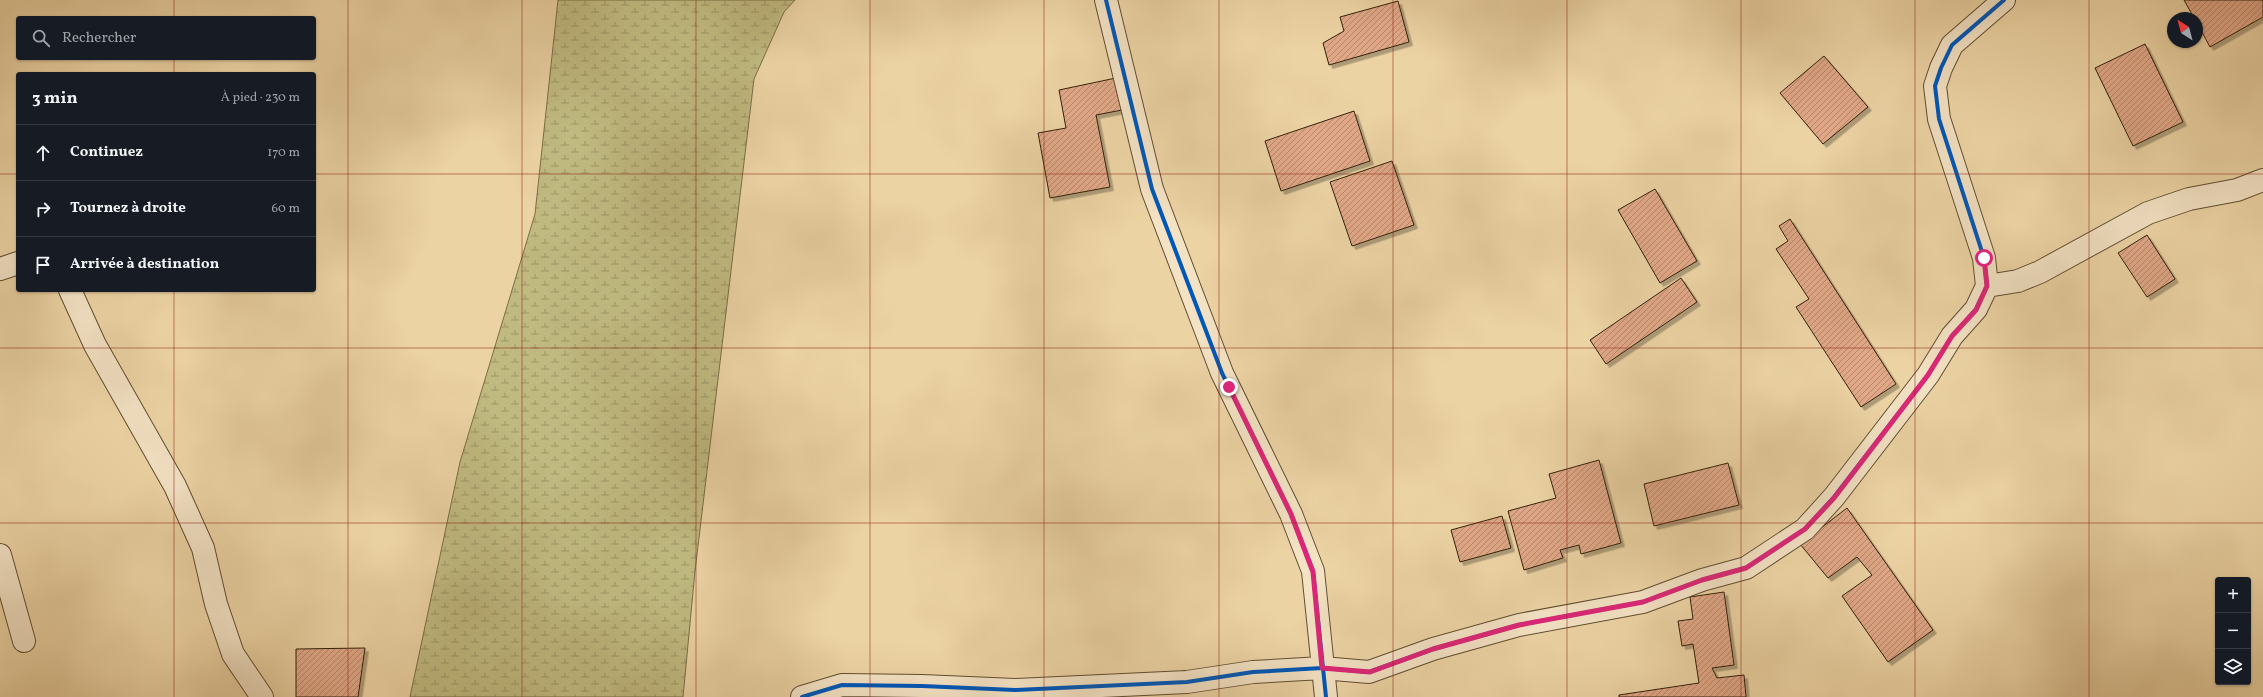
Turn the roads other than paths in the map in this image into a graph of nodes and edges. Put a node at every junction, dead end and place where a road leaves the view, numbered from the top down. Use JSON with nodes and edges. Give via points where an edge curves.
{"nodes":[{"id":1,"x":1106,"y":0,"type":"edge"},
{"id":2,"x":2004,"y":0,"type":"edge"},
{"id":3,"x":2263,"y":180,"type":"edge"},
{"id":4,"x":16,"y":265,"type":"edge"},
{"id":5,"x":0,"y":269,"type":"edge"},
{"id":6,"x":1987,"y":286,"type":"junction"},
{"id":7,"x":71,"y":292,"type":"edge"},
{"id":8,"x":0,"y":555,"type":"edge"},
{"id":9,"x":24,"y":640,"type":"dead end"},
{"id":10,"x":1322,"y":668,"type":"junction"},
{"id":11,"x":262,"y":697,"type":"edge"},
{"id":12,"x":802,"y":697,"type":"edge"},
{"id":13,"x":1326,"y":697,"type":"edge"}],
"edges":[{"from":1,"to":10,"type":"street","via":[[1152,189],[1222,373],[1291,514],[1313,572]]},
{"from":2,"to":6,"type":"street","via":[[1952,45],[1940,68],[1935,86],[1939,119],[1984,258]]},
{"from":3,"to":6,"type":"street","via":[[2236,190],[2189,199],[2148,213],[2040,272],[2018,281]]},
{"from":4,"to":5,"type":"street"},
{"from":6,"to":10,"type":"street","via":[[1976,310],[1952,336],[1928,375],[1834,498],[1805,529],[1746,568],[1702,580],[1643,602],[1519,625],[1433,649],[1370,672]]},
{"from":7,"to":11,"type":"street","via":[[95,346],[175,486],[203,548],[216,604],[233,654]]},
{"from":8,"to":9,"type":"street"},
{"from":10,"to":12,"type":"street","via":[[1253,672],[1187,682],[1015,690],[842,685]]},
{"from":10,"to":13,"type":"street"}]}
